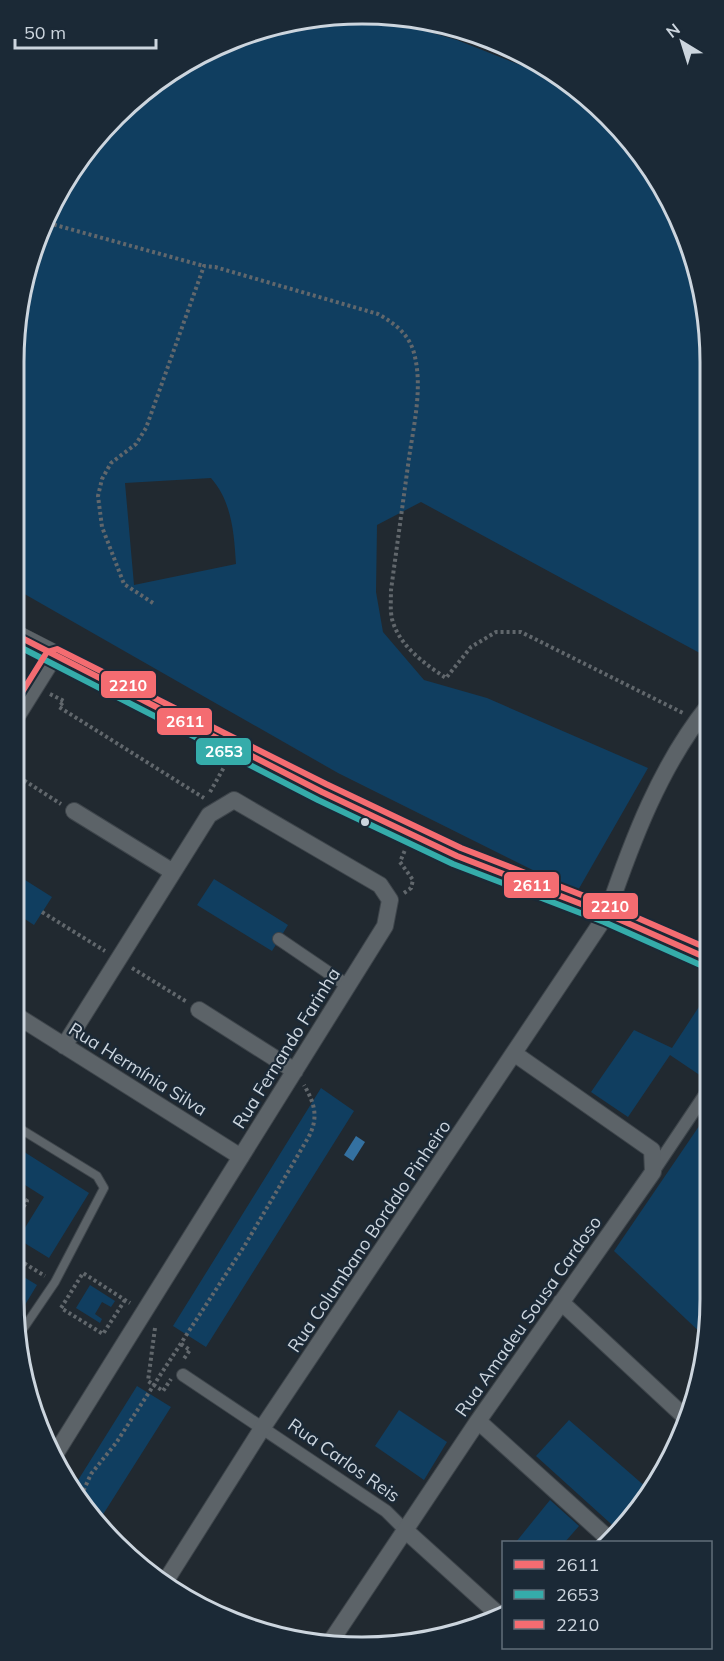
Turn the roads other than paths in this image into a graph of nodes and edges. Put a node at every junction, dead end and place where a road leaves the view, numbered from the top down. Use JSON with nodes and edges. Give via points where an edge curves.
{"nodes":[{"id":1,"x":24,"y":640,"type":"edge"},
{"id":2,"x":54,"y":657,"type":"junction"},
{"id":3,"x":24,"y":706,"type":"edge"},
{"id":4,"x":700,"y":716,"type":"edge"},
{"id":5,"x":74,"y":811,"type":"road end"},
{"id":6,"x":173,"y":872,"type":"junction"},
{"id":7,"x":607,"y":914,"type":"junction"},
{"id":8,"x":279,"y":939,"type":"dead end"},
{"id":9,"x":700,"y":955,"type":"edge"},
{"id":10,"x":348,"y":986,"type":"junction"},
{"id":11,"x":199,"y":1010,"type":"road end"},
{"id":12,"x":24,"y":1020,"type":"edge"},
{"id":13,"x":64,"y":1046,"type":"junction"},
{"id":14,"x":515,"y":1054,"type":"junction"},
{"id":15,"x":295,"y":1071,"type":"junction"},
{"id":16,"x":700,"y":1102,"type":"edge"},
{"id":17,"x":24,"y":1131,"type":"edge"},
{"id":18,"x":241,"y":1157,"type":"junction"},
{"id":19,"x":653,"y":1172,"type":"junction"},
{"id":20,"x":561,"y":1302,"type":"junction"},
{"id":21,"x":26,"y":1327,"type":"edge"},
{"id":22,"x":183,"y":1375,"type":"dead end"},
{"id":23,"x":680,"y":1413,"type":"edge"},
{"id":24,"x":478,"y":1421,"type":"junction"},
{"id":25,"x":263,"y":1427,"type":"junction"},
{"id":26,"x":59,"y":1448,"type":"edge"},
{"id":27,"x":405,"y":1530,"type":"junction"},
{"id":28,"x":604,"y":1535,"type":"edge"},
{"id":29,"x":169,"y":1576,"type":"edge"},
{"id":30,"x":493,"y":1610,"type":"edge"},
{"id":31,"x":335,"y":1636,"type":"edge"}],
"edges":[{"from":1,"to":2,"type":"street"},
{"from":2,"to":3,"type":"street"},
{"from":2,"to":7,"type":"street","via":[[411,835]]},
{"from":4,"to":7,"type":"street","name":"Rua Columbano Bordalo Pinheiro","via":[[663,776],[629,847]]},
{"from":5,"to":6,"type":"street"},
{"from":6,"to":10,"type":"street","name":"Rua Fernando Farinha","via":[[209,815],[234,800],[380,885],[390,900],[385,926]]},
{"from":6,"to":13,"type":"street"},
{"from":7,"to":9,"type":"street"},
{"from":7,"to":14,"type":"street","name":"Rua Columbano Bordalo Pinheiro"},
{"from":8,"to":10,"type":"street"},
{"from":10,"to":15,"type":"street","name":"Rua Fernando Farinha"},
{"from":11,"to":15,"type":"street"},
{"from":12,"to":13,"type":"street","name":"Rua Hermínia Silva"},
{"from":13,"to":18,"type":"street","name":"Rua Hermínia Silva"},
{"from":14,"to":19,"type":"street","via":[[652,1150]]},
{"from":14,"to":25,"type":"street","name":"Rua Columbano Bordalo Pinheiro"},
{"from":15,"to":18,"type":"street","name":"Rua Fernando Farinha"},
{"from":16,"to":19,"type":"street"},
{"from":17,"to":21,"type":"lane","via":[[97,1176],[104,1188],[55,1282]]},
{"from":18,"to":26,"type":"street","name":"Rua Fernando Farinha"},
{"from":19,"to":20,"type":"street","name":"Rua Amadeu Sousa Cardoso"},
{"from":20,"to":23,"type":"street"},
{"from":20,"to":24,"type":"street","name":"Rua Amadeu Sousa Cardoso"},
{"from":22,"to":25,"type":"street","name":"Rua Carlos Reis"},
{"from":24,"to":27,"type":"street","name":"Rua Amadeu Sousa Cardoso"},
{"from":24,"to":28,"type":"street"},
{"from":25,"to":27,"type":"street","name":"Rua Carlos Reis","via":[[386,1511]]},
{"from":25,"to":29,"type":"street","name":"Rua Columbano Bordalo Pinheiro"},
{"from":27,"to":30,"type":"street","name":"Rua Carlos Reis"},
{"from":27,"to":31,"type":"street","name":"Rua Amadeu Sousa Cardoso"}]}
